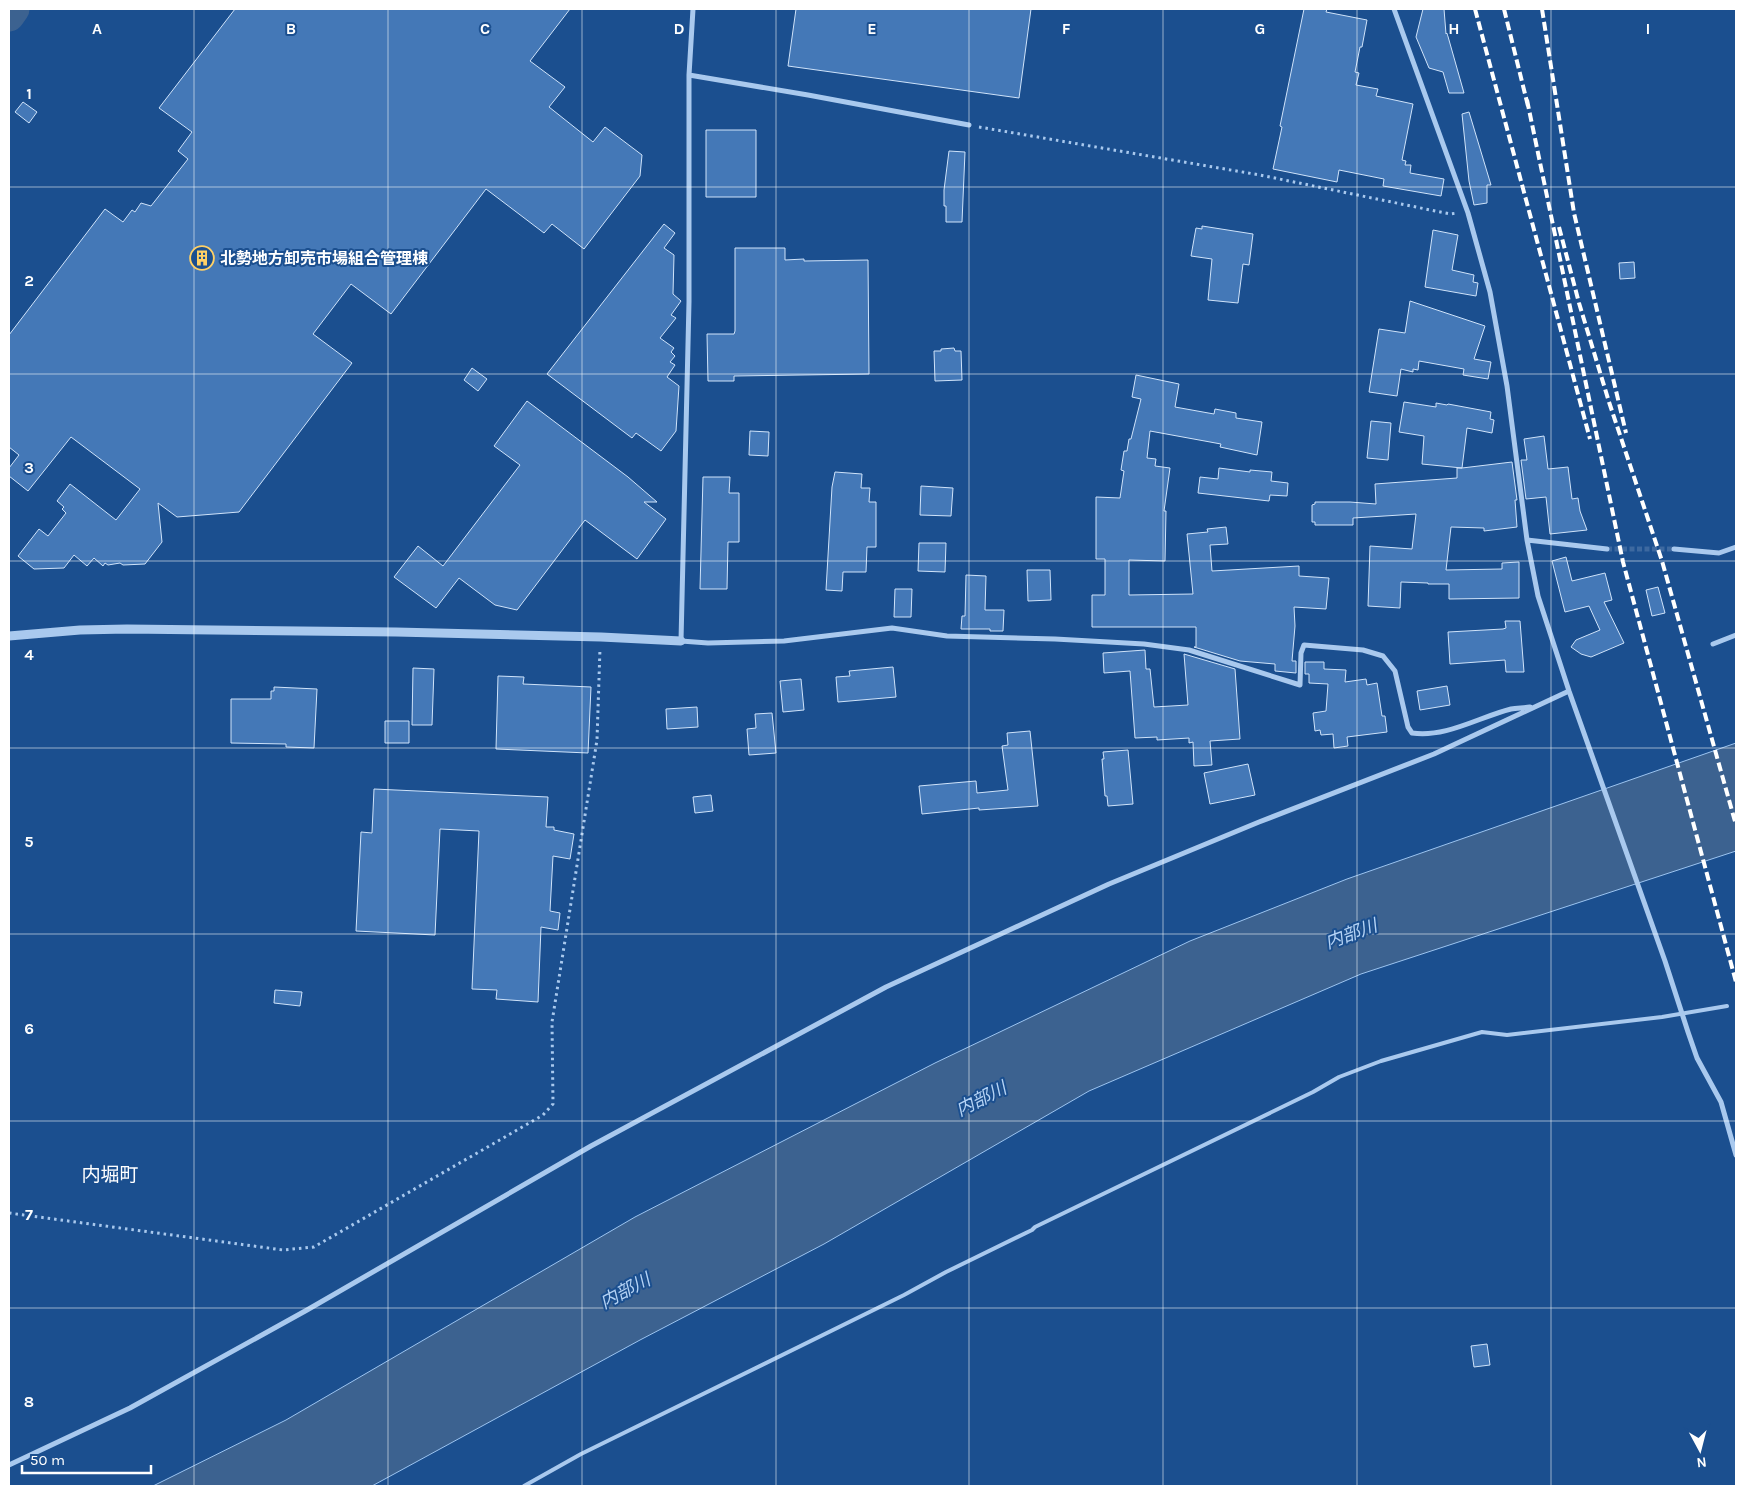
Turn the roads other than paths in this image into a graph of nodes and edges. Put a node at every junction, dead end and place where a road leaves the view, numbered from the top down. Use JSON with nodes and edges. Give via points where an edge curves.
{"nodes":[{"id":1,"x":693,"y":9,"type":"edge"},
{"id":2,"x":1394,"y":9,"type":"edge"},
{"id":3,"x":688,"y":75,"type":"junction"},
{"id":4,"x":969,"y":125,"type":"road end"},
{"id":5,"x":1527,"y":540,"type":"junction"},
{"id":6,"x":1736,"y":547,"type":"edge"},
{"id":7,"x":1607,"y":549,"type":"tunnel mouth"},
{"id":8,"x":1674,"y":549,"type":"tunnel mouth"},
{"id":9,"x":1736,"y":634,"type":"edge"},
{"id":10,"x":9,"y":636,"type":"edge"},
{"id":11,"x":682,"y":641,"type":"junction"},
{"id":12,"x":1713,"y":644,"type":"dead end"},
{"id":13,"x":1568,"y":691,"type":"junction"},
{"id":14,"x":1536,"y":706,"type":"junction"},
{"id":15,"x":1726,"y":1006,"type":"dead end"},
{"id":16,"x":1736,"y":1155,"type":"edge"},
{"id":17,"x":9,"y":1466,"type":"edge"},
{"id":18,"x":524,"y":1486,"type":"edge"}],
"edges":[{"from":1,"to":3,"type":"street"},
{"from":2,"to":5,"type":"street","via":[[1468,213],[1490,292],[1507,386]]},
{"from":3,"to":4,"type":"street"},
{"from":3,"to":11,"type":"street","via":[[689,302]]},
{"from":5,"to":7,"type":"street"},
{"from":5,"to":13,"type":"street","via":[[1538,596]]},
{"from":6,"to":8,"type":"street","via":[[1719,553]]},
{"from":9,"to":12,"type":"street"},
{"from":10,"to":11,"type":"street","via":[[128,629],[396,632]]},
{"from":11,"to":14,"type":"street","via":[[784,641],[892,628],[947,636],[1144,644],[1189,650],[1300,685],[1304,645],[1363,650],[1383,656],[1395,671],[1412,733],[1446,730],[1511,709]]},
{"from":13,"to":14,"type":"street"},
{"from":13,"to":16,"type":"street","via":[[1697,1058],[1721,1102]]},
{"from":14,"to":17,"type":"street","via":[[1434,754],[1109,884],[886,987],[591,1146],[130,1408]]},
{"from":15,"to":18,"type":"lane","via":[[1662,1018],[1507,1035],[1482,1032],[1347,1074],[590,1449]]}]}
